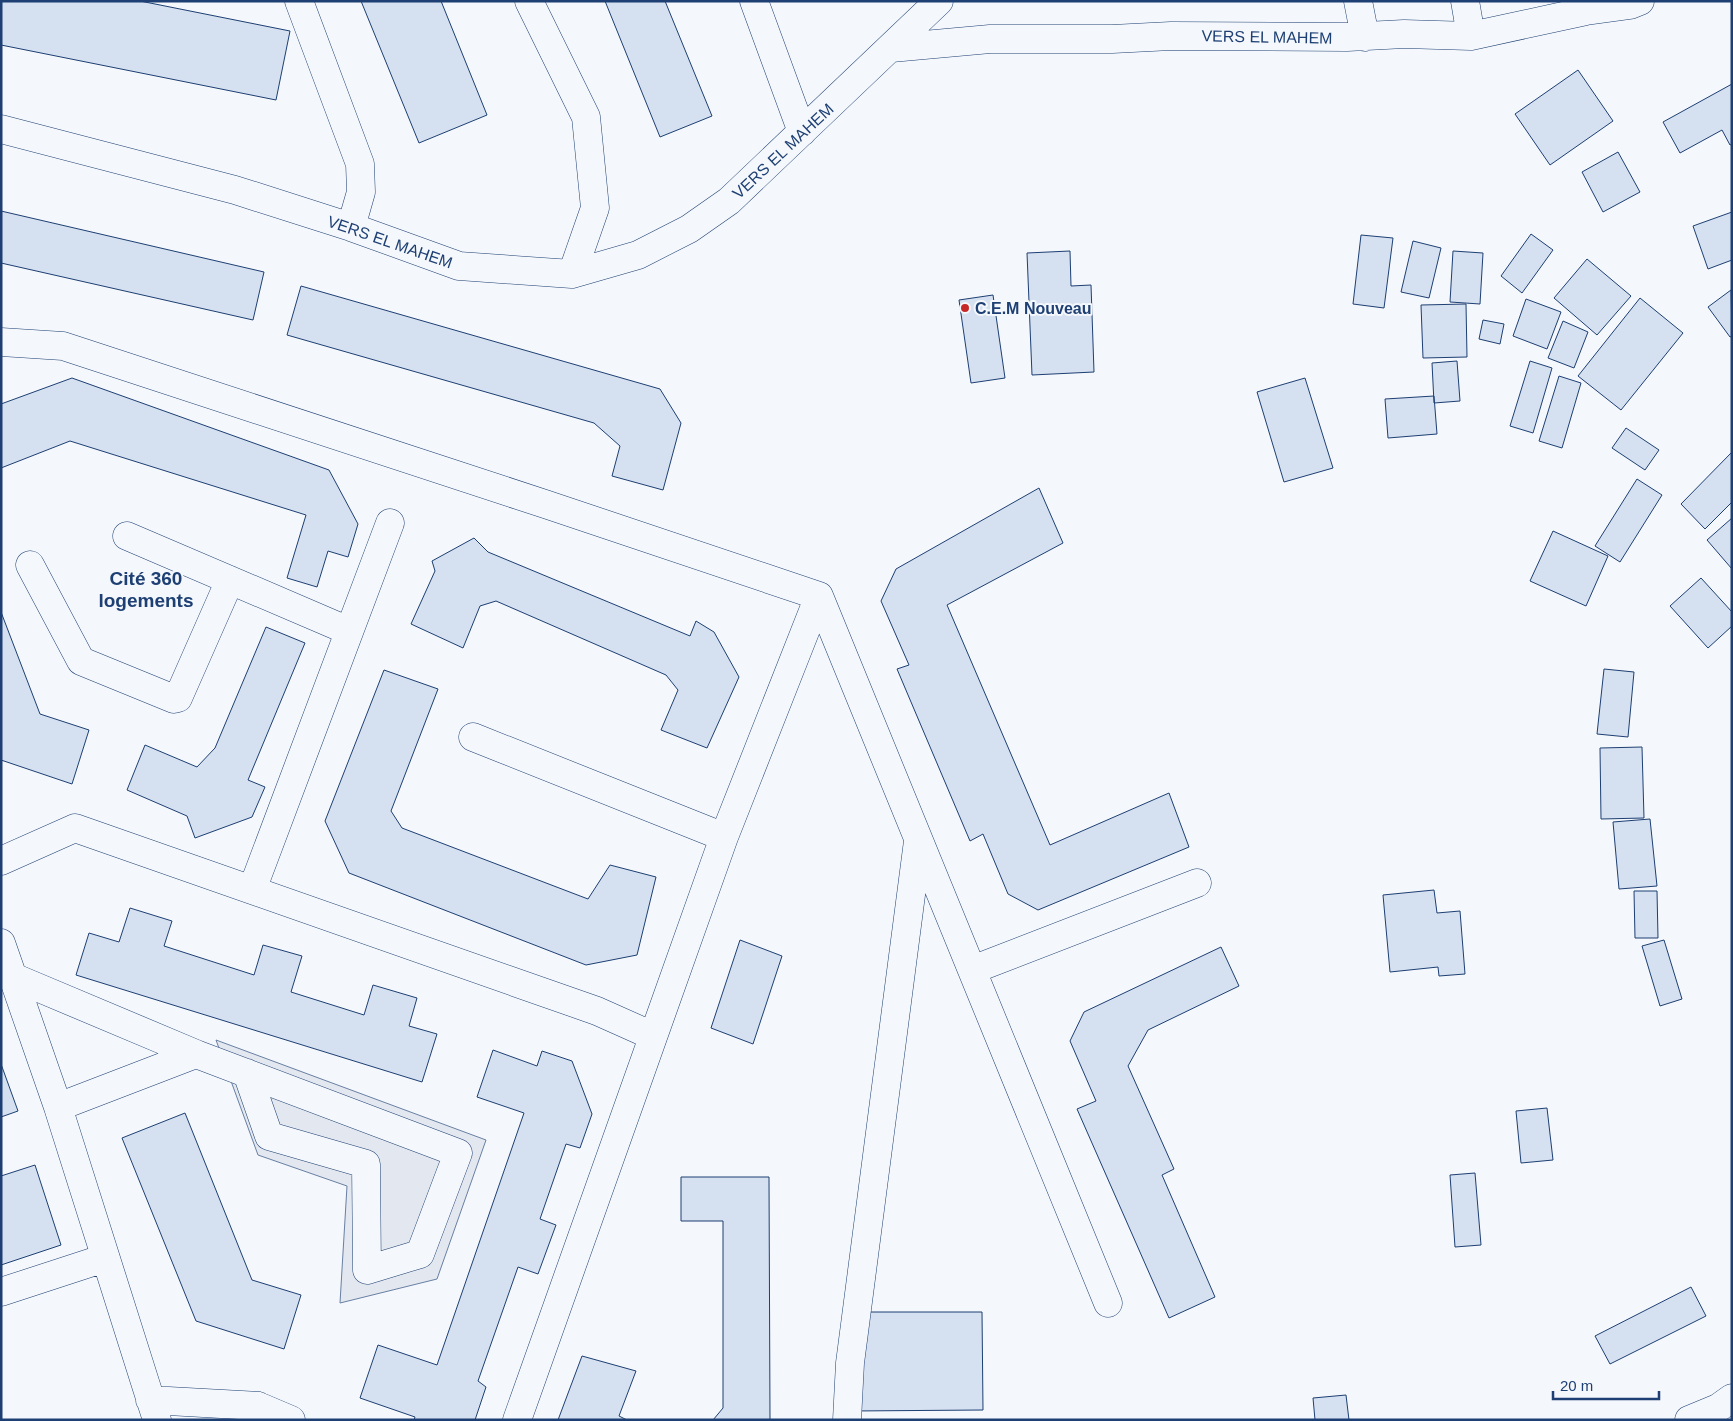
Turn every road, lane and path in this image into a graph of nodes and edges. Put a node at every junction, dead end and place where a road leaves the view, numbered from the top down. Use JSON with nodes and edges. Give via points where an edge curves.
{"nodes":[{"id":1,"x":299,"y":1,"type":"edge"},
{"id":2,"x":530,"y":1,"type":"edge"},
{"id":3,"x":754,"y":1,"type":"edge"},
{"id":4,"x":939,"y":1,"type":"edge"},
{"id":5,"x":1358,"y":1,"type":"edge"},
{"id":6,"x":1465,"y":1,"type":"edge"},
{"id":7,"x":1640,"y":1,"type":"edge"},
{"id":8,"x":1585,"y":6,"type":"edge"},
{"id":9,"x":1365,"y":36,"type":"junction"},
{"id":10,"x":1471,"y":36,"type":"junction"},
{"id":11,"x":891,"y":48,"type":"junction"},
{"id":12,"x":1,"y":129,"type":"edge"},
{"id":13,"x":802,"y":132,"type":"junction"},
{"id":14,"x":351,"y":227,"type":"junction"},
{"id":15,"x":572,"y":274,"type":"junction"},
{"id":16,"x":1,"y":342,"type":"edge"},
{"id":17,"x":390,"y":523,"type":"dead end"},
{"id":18,"x":127,"y":536,"type":"dead end"},
{"id":19,"x":30,"y":564,"type":"dead end"},
{"id":20,"x":230,"y":580,"type":"junction"},
{"id":21,"x":819,"y":596,"type":"junction"},
{"id":22,"x":349,"y":631,"type":"junction"},
{"id":23,"x":473,"y":737,"type":"dead end"},
{"id":24,"x":724,"y":837,"type":"junction"},
{"id":25,"x":919,"y":839,"type":"junction"},
{"id":26,"x":1,"y":861,"type":"edge"},
{"id":27,"x":1197,"y":883,"type":"dead end"},
{"id":28,"x":252,"y":890,"type":"junction"},
{"id":29,"x":1,"y":943,"type":"edge"},
{"id":30,"x":972,"y":970,"type":"junction"},
{"id":31,"x":13,"y":977,"type":"junction"},
{"id":32,"x":653,"y":1036,"type":"junction"},
{"id":33,"x":196,"y":1054,"type":"junction"},
{"id":34,"x":247,"y":1073,"type":"junction"},
{"id":35,"x":58,"y":1107,"type":"junction"},
{"id":36,"x":105,"y":1258,"type":"junction"},
{"id":37,"x":1,"y":1292,"type":"edge"},
{"id":38,"x":1108,"y":1303,"type":"dead end"},
{"id":39,"x":1732,"y":1398,"type":"edge"},
{"id":40,"x":153,"y":1410,"type":"edge"},
{"id":41,"x":249,"y":1413,"type":"edge"},
{"id":42,"x":290,"y":1420,"type":"edge"},
{"id":43,"x":518,"y":1420,"type":"edge"},
{"id":44,"x":847,"y":1420,"type":"edge"},
{"id":45,"x":1689,"y":1420,"type":"edge"}],
"edges":[{"from":1,"to":14,"type":"street","via":[[360,164],[361,192]]},
{"from":2,"to":15,"type":"street","via":[[586,117],[595,208]]},
{"from":3,"to":13,"type":"street"},
{"from":4,"to":11,"type":"street","name":"VERS EL MAHEM"},
{"from":5,"to":9,"type":"street"},
{"from":6,"to":10,"type":"street"},
{"from":7,"to":8,"type":"street","name":"VERS EL MAHEM"},
{"from":8,"to":10,"type":"street","name":"VERS EL MAHEM"},
{"from":9,"to":10,"type":"street","name":"VERS EL MAHEM"},
{"from":9,"to":11,"type":"street","name":"VERS EL MAHEM","via":[[990,39]]},
{"from":11,"to":13,"type":"street","name":"VERS EL MAHEM"},
{"from":12,"to":14,"type":"street","name":"VERS EL MAHEM","via":[[235,190]]},
{"from":13,"to":15,"type":"street","name":"VERS EL MAHEM","via":[[729,201],[689,229],[638,255]]},
{"from":14,"to":15,"type":"street","name":"VERS EL MAHEM","via":[[459,266]]},
{"from":16,"to":21,"type":"street","via":[[63,346]]},
{"from":17,"to":22,"type":"street"},
{"from":18,"to":20,"type":"street"},
{"from":19,"to":20,"type":"street","via":[[81,661],[174,699],[178,698]]},
{"from":20,"to":22,"type":"street"},
{"from":21,"to":24,"type":"street"},
{"from":21,"to":25,"type":"street"},
{"from":22,"to":28,"type":"street"},
{"from":23,"to":24,"type":"street"},
{"from":24,"to":32,"type":"street"},
{"from":25,"to":30,"type":"street"},
{"from":25,"to":44,"type":"street","via":[[850,1363]]},
{"from":26,"to":28,"type":"street","via":[[75,828]]},
{"from":27,"to":30,"type":"street"},
{"from":28,"to":32,"type":"street","via":[[597,1011]]},
{"from":29,"to":31,"type":"street"},
{"from":30,"to":38,"type":"street"},
{"from":31,"to":33,"type":"street"},
{"from":31,"to":35,"type":"street"},
{"from":32,"to":43,"type":"street"},
{"from":33,"to":34,"type":"street"},
{"from":33,"to":35,"type":"street"},
{"from":34,"to":34,"type":"street","via":[[458,1154],[420,1254],[367,1270],[366,1164],[269,1136]]},
{"from":35,"to":36,"type":"street"},
{"from":36,"to":37,"type":"street"},
{"from":36,"to":40,"type":"street"},
{"from":39,"to":45,"type":"street","via":[[1718,1408]]},
{"from":40,"to":41,"type":"street"},
{"from":41,"to":42,"type":"street"}]}
